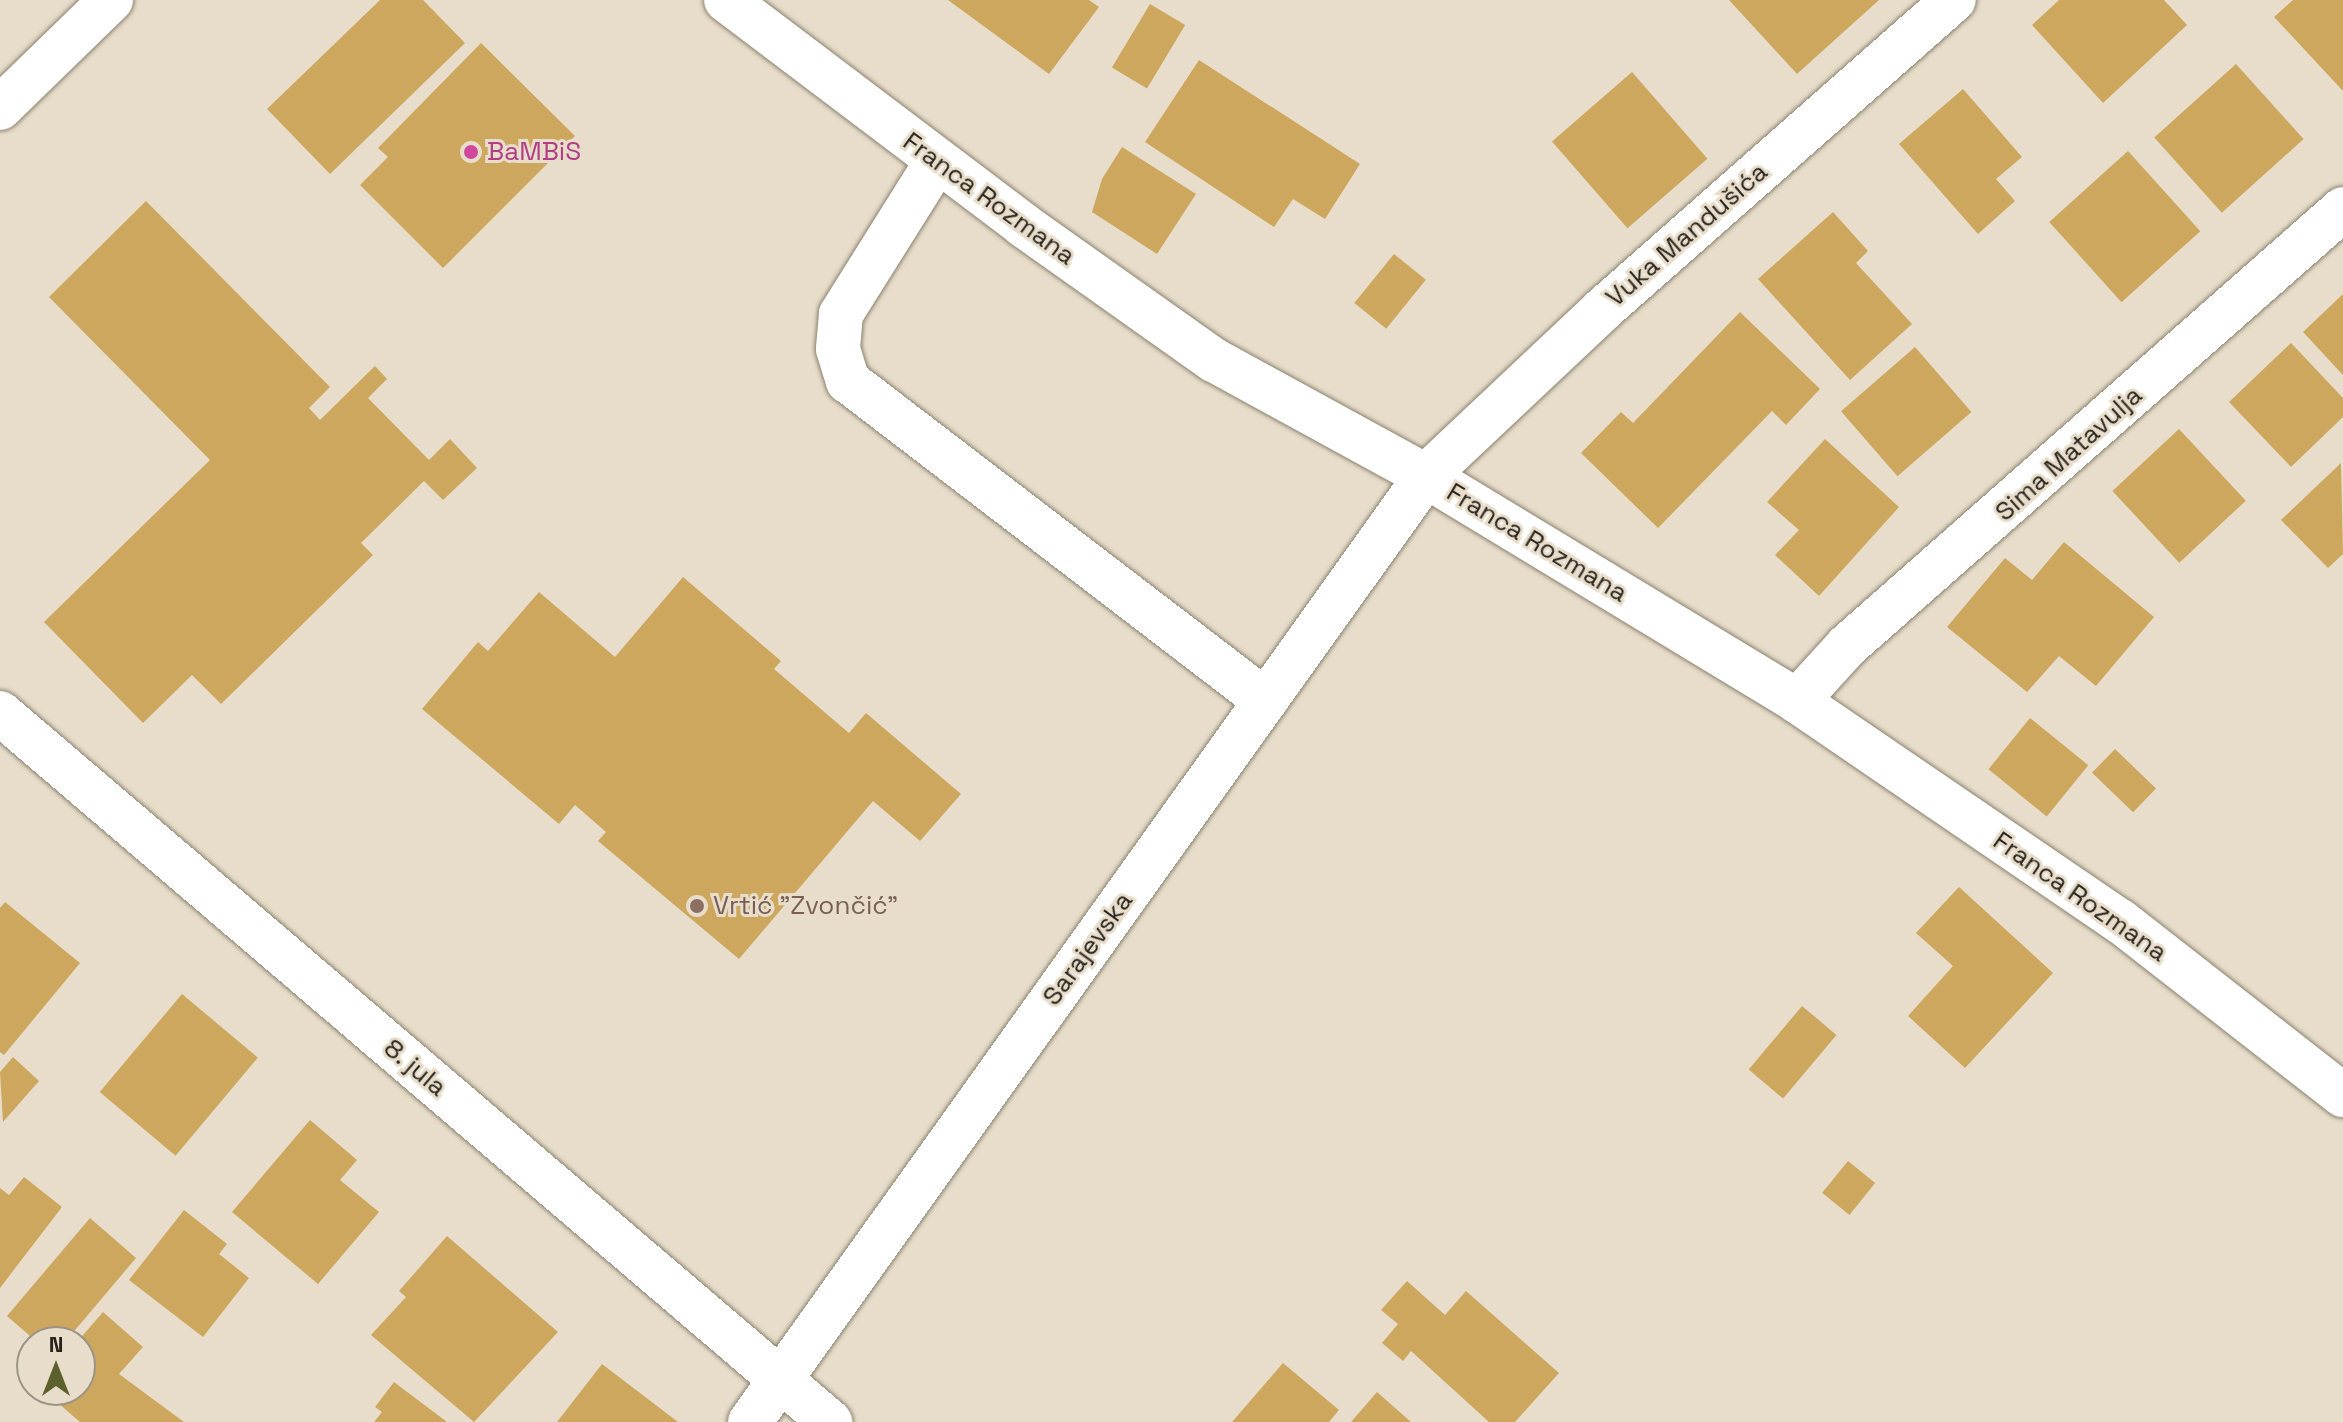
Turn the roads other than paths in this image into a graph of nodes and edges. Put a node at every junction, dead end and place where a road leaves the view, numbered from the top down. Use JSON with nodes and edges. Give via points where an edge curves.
{"nodes":[{"id":1,"x":111,"y":0,"type":"edge"},
{"id":2,"x":726,"y":0,"type":"edge"},
{"id":3,"x":1954,"y":0,"type":"edge"},
{"id":4,"x":0,"y":108,"type":"edge"},
{"id":5,"x":937,"y":161,"type":"junction"},
{"id":6,"x":2343,"y":209,"type":"edge"},
{"id":7,"x":1426,"y":476,"type":"junction"},
{"id":8,"x":1266,"y":701,"type":"junction"},
{"id":9,"x":1797,"y":701,"type":"junction"},
{"id":10,"x":0,"y":713,"type":"edge"},
{"id":11,"x":2343,"y":1095,"type":"edge"},
{"id":12,"x":780,"y":1379,"type":"junction"},
{"id":13,"x":750,"y":1422,"type":"edge"},
{"id":14,"x":830,"y":1422,"type":"edge"}],
"edges":[{"from":1,"to":4,"type":"street"},
{"from":2,"to":5,"type":"street","name":"Franca Rozmana"},
{"from":3,"to":7,"type":"street","name":"Vuka Mandušića","via":[[1602,310]]},
{"from":5,"to":7,"type":"street","name":"Franca Rozmana","via":[[1214,360]]},
{"from":5,"to":8,"type":"street","via":[[841,314],[838,349],[848,381]]},
{"from":6,"to":9,"type":"street","name":"Sima Matavulja","via":[[1847,646]]},
{"from":7,"to":8,"type":"street","name":"Sarajevska"},
{"from":7,"to":9,"type":"street","name":"Franca Rozmana"},
{"from":8,"to":12,"type":"street","name":"Sarajevska"},
{"from":9,"to":11,"type":"street","name":"Franca Rozmana","via":[[2120,921]]},
{"from":10,"to":12,"type":"street","name":"8. jula"},
{"from":12,"to":13,"type":"street","name":"Sarajevska"},
{"from":12,"to":14,"type":"street","name":"8. jula"}]}
